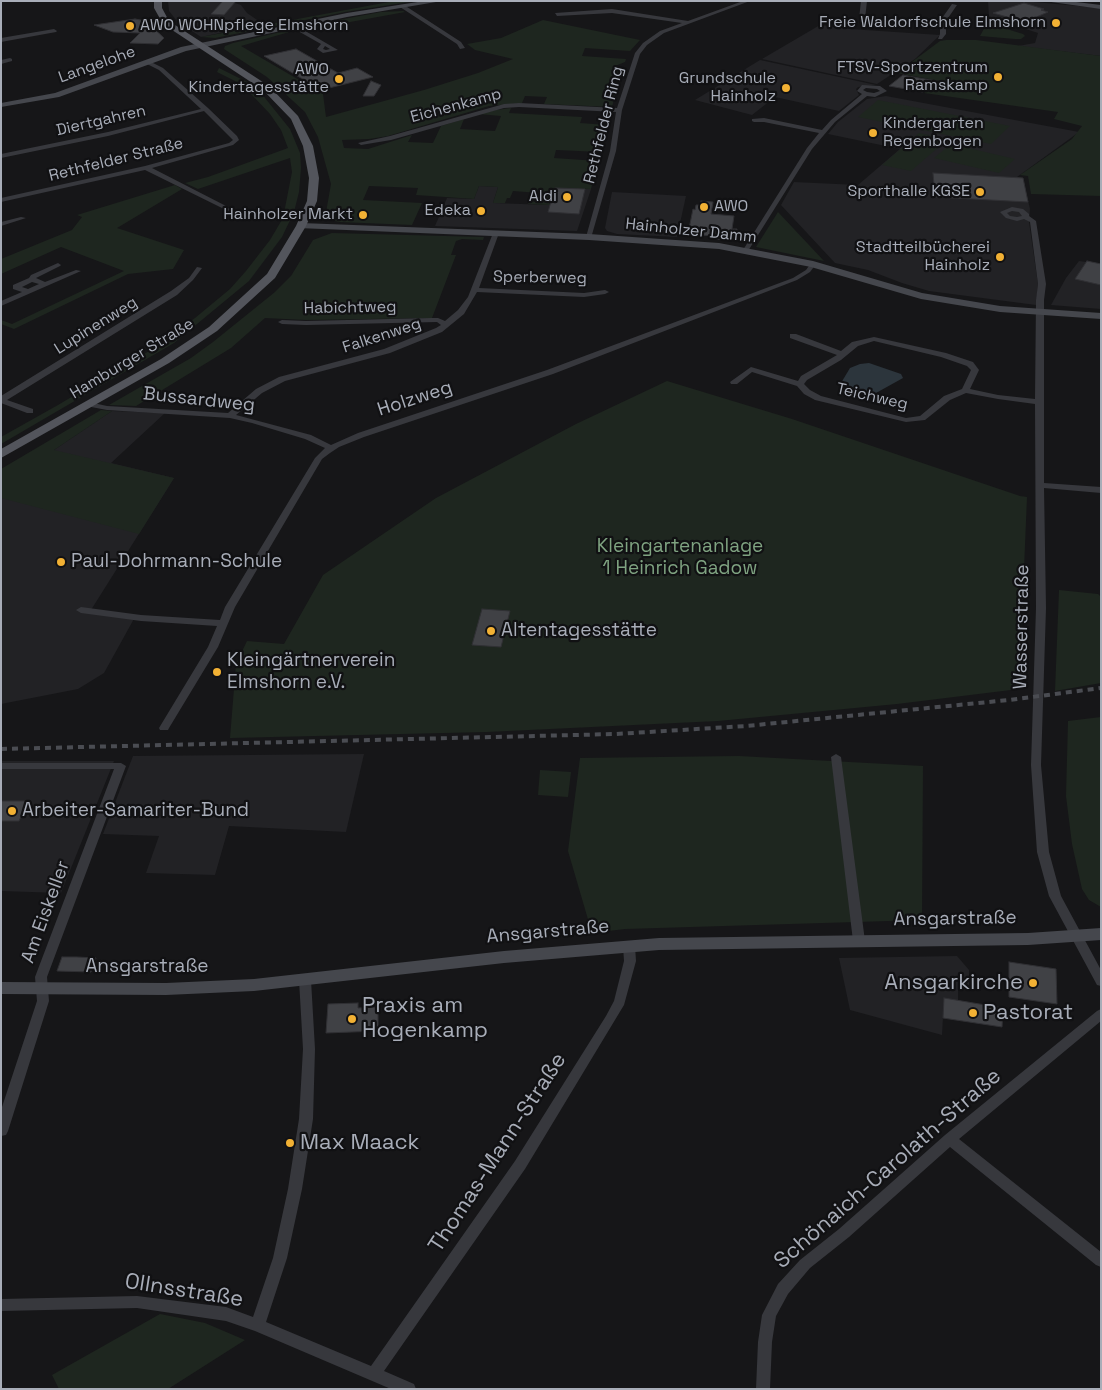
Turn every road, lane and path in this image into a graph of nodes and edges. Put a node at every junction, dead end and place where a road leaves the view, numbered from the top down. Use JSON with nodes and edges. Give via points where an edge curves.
{"nodes":[{"id":1,"x":158,"y":1,"type":"edge"},
{"id":2,"x":438,"y":1,"type":"edge"},
{"id":3,"x":748,"y":1,"type":"edge"},
{"id":4,"x":864,"y":1,"type":"edge"},
{"id":5,"x":1048,"y":1,"type":"edge"},
{"id":6,"x":954,"y":5,"type":"dead end"},
{"id":7,"x":402,"y":6,"type":"junction"},
{"id":8,"x":1101,"y":7,"type":"edge"},
{"id":9,"x":557,"y":14,"type":"dead end"},
{"id":10,"x":862,"y":19,"type":"dead end"},
{"id":11,"x":687,"y":22,"type":"junction"},
{"id":12,"x":293,"y":26,"type":"junction"},
{"id":13,"x":54,"y":31,"type":"dead end"},
{"id":14,"x":940,"y":38,"type":"dead end"},
{"id":15,"x":1,"y":40,"type":"edge"},
{"id":16,"x":324,"y":44,"type":"dead end"},
{"id":17,"x":200,"y":46,"type":"junction"},
{"id":18,"x":462,"y":48,"type":"dead end"},
{"id":19,"x":10,"y":60,"type":"dead end"},
{"id":20,"x":1,"y":62,"type":"edge"},
{"id":21,"x":147,"y":62,"type":"junction"},
{"id":22,"x":866,"y":94,"type":"dead end"},
{"id":23,"x":1,"y":105,"type":"edge"},
{"id":24,"x":206,"y":109,"type":"junction"},
{"id":25,"x":619,"y":110,"type":"junction"},
{"id":26,"x":754,"y":120,"type":"dead end"},
{"id":27,"x":823,"y":132,"type":"junction"},
{"id":28,"x":361,"y":143,"type":"dead end"},
{"id":29,"x":1,"y":156,"type":"edge"},
{"id":30,"x":146,"y":168,"type":"junction"},
{"id":31,"x":1,"y":200,"type":"edge"},
{"id":32,"x":233,"y":215,"type":"dead end"},
{"id":33,"x":1025,"y":217,"type":"dead end"},
{"id":34,"x":23,"y":218,"type":"dead end"},
{"id":35,"x":1,"y":224,"type":"edge"},
{"id":36,"x":302,"y":226,"type":"junction"},
{"id":37,"x":496,"y":233,"type":"junction"},
{"id":38,"x":589,"y":237,"type":"junction"},
{"id":39,"x":746,"y":250,"type":"junction"},
{"id":40,"x":813,"y":264,"type":"junction"},
{"id":41,"x":58,"y":265,"type":"dead end"},
{"id":42,"x":199,"y":268,"type":"dead end"},
{"id":43,"x":78,"y":271,"type":"dead end"},
{"id":44,"x":32,"y":279,"type":"junction"},
{"id":45,"x":44,"y":284,"type":"junction"},
{"id":46,"x":475,"y":290,"type":"junction"},
{"id":47,"x":28,"y":292,"type":"junction"},
{"id":48,"x":605,"y":292,"type":"dead end"},
{"id":49,"x":1,"y":304,"type":"edge"},
{"id":50,"x":1040,"y":312,"type":"junction"},
{"id":51,"x":1101,"y":316,"type":"edge"},
{"id":52,"x":282,"y":322,"type":"dead end"},
{"id":53,"x":447,"y":325,"type":"junction"},
{"id":54,"x":793,"y":336,"type":"dead end"},
{"id":55,"x":841,"y":354,"type":"junction"},
{"id":56,"x":734,"y":382,"type":"dead end"},
{"id":57,"x":800,"y":384,"type":"junction"},
{"id":58,"x":965,"y":390,"type":"junction"},
{"id":59,"x":1,"y":400,"type":"edge"},
{"id":60,"x":1039,"y":402,"type":"junction"},
{"id":61,"x":89,"y":404,"type":"junction"},
{"id":62,"x":30,"y":411,"type":"dead end"},
{"id":63,"x":230,"y":416,"type":"junction"},
{"id":64,"x":331,"y":448,"type":"junction"},
{"id":65,"x":1,"y":454,"type":"edge"},
{"id":66,"x":1040,"y":485,"type":"junction"},
{"id":67,"x":1101,"y":490,"type":"edge"},
{"id":68,"x":81,"y":610,"type":"dead end"},
{"id":69,"x":223,"y":623,"type":"junction"},
{"id":70,"x":164,"y":728,"type":"dead end"},
{"id":71,"x":836,"y":757,"type":"dead end"},
{"id":72,"x":1,"y":766,"type":"edge"},
{"id":73,"x":1101,"y":934,"type":"edge"},
{"id":74,"x":1075,"y":936,"type":"junction"},
{"id":75,"x":859,"y":941,"type":"junction"},
{"id":76,"x":629,"y":946,"type":"junction"},
{"id":77,"x":305,"y":980,"type":"junction"},
{"id":78,"x":1101,"y":982,"type":"edge"},
{"id":79,"x":1,"y":988,"type":"edge"},
{"id":80,"x":42,"y":988,"type":"junction"},
{"id":81,"x":1101,"y":1014,"type":"edge"},
{"id":82,"x":1,"y":1131,"type":"edge"},
{"id":83,"x":950,"y":1139,"type":"junction"},
{"id":84,"x":1101,"y":1261,"type":"edge"},
{"id":85,"x":1,"y":1305,"type":"edge"},
{"id":86,"x":258,"y":1325,"type":"junction"},
{"id":87,"x":374,"y":1373,"type":"junction"},
{"id":88,"x":411,"y":1388,"type":"edge"},
{"id":89,"x":763,"y":1389,"type":"edge"}],
"edges":[{"from":1,"to":17,"type":"main road","name":"Hamburger Straße","via":[[166,22]]},
{"from":2,"to":7,"type":"street","name":"Langelohe"},
{"from":3,"to":11,"type":"street","name":"Rethfelder Ring"},
{"from":4,"to":10,"type":"street"},
{"from":5,"to":8,"type":"street"},
{"from":6,"to":14,"type":"street","via":[[943,21]]},
{"from":7,"to":12,"type":"street","name":"Langelohe"},
{"from":7,"to":18,"type":"street"},
{"from":9,"to":11,"type":"street","via":[[612,10]]},
{"from":11,"to":25,"type":"street","name":"Rethfelder Ring","via":[[654,37],[641,48]]},
{"from":12,"to":16,"type":"street"},
{"from":12,"to":17,"type":"street","name":"Langelohe"},
{"from":13,"to":15,"type":"street"},
{"from":17,"to":21,"type":"street","name":"Langelohe"},
{"from":17,"to":36,"type":"main road","name":"Hamburger Straße","via":[[273,93],[298,123],[308,146],[314,178],[312,201]]},
{"from":19,"to":20,"type":"street"},
{"from":21,"to":23,"type":"street","name":"Langelohe","via":[[82,88]]},
{"from":21,"to":24,"type":"street","via":[[161,69]]},
{"from":22,"to":27,"type":"street"},
{"from":24,"to":29,"type":"street","name":"Diertgahren"},
{"from":24,"to":30,"type":"street","name":"Rethfelder Straße","via":[[236,140]]},
{"from":25,"to":28,"type":"street","name":"Eichenkamp","via":[[504,106],[391,138]]},
{"from":25,"to":38,"type":"street","name":"Rethfelder Ring","via":[[612,151]]},
{"from":26,"to":27,"type":"street"},
{"from":27,"to":39,"type":"street","via":[[804,156]]},
{"from":30,"to":31,"type":"street","name":"Rethfelder Straße"},
{"from":30,"to":32,"type":"street","via":[[224,207]]},
{"from":33,"to":50,"type":"street","name":"Wasserstraße","via":[[1033,220],[1042,284]]},
{"from":34,"to":35,"type":"street"},
{"from":36,"to":37,"type":"street","name":"Hainholzer Damm"},
{"from":36,"to":61,"type":"main road","name":"Hamburger Straße","via":[[271,276],[213,329],[181,352]]},
{"from":37,"to":38,"type":"street","name":"Hainholzer Damm"},
{"from":37,"to":46,"type":"street","name":"Falkenweg"},
{"from":38,"to":39,"type":"street","name":"Hainholzer Damm","via":[[689,242]]},
{"from":39,"to":40,"type":"street","name":"Hainholzer Damm"},
{"from":40,"to":50,"type":"street","name":"Hainholzer Damm","via":[[930,298]]},
{"from":40,"to":64,"type":"street","name":"Holzweg","via":[[802,275],[787,282],[550,372]]},
{"from":41,"to":44,"type":"street"},
{"from":42,"to":59,"type":"street","name":"Lupinenweg","via":[[191,280],[174,293]]},
{"from":43,"to":45,"type":"street"},
{"from":44,"to":45,"type":"street"},
{"from":44,"to":47,"type":"street","via":[[16,287]]},
{"from":45,"to":47,"type":"street"},
{"from":46,"to":48,"type":"street","name":"Sperberweg","via":[[584,295]]},
{"from":46,"to":53,"type":"street","name":"Falkenweg","via":[[468,304]]},
{"from":47,"to":49,"type":"street"},
{"from":50,"to":51,"type":"street","name":"Hainholzer Damm"},
{"from":50,"to":60,"type":"street","name":"Wasserstraße"},
{"from":52,"to":53,"type":"street","name":"Habichtweg","via":[[438,320]]},
{"from":53,"to":63,"type":"street","name":"Falkenweg","via":[[387,352],[282,380],[253,395]]},
{"from":54,"to":55,"type":"street","name":"Teichweg"},
{"from":55,"to":57,"type":"street","name":"Teichweg"},
{"from":55,"to":58,"type":"street","name":"Teichweg","via":[[855,344],[874,339],[942,355],[974,367]]},
{"from":56,"to":57,"type":"street","name":"Teichweg","via":[[751,369]]},
{"from":57,"to":58,"type":"street","name":"Teichweg","via":[[818,398],[913,421]]},
{"from":58,"to":60,"type":"street"},
{"from":59,"to":62,"type":"street"},
{"from":60,"to":66,"type":"street","name":"Wasserstraße"},
{"from":61,"to":63,"type":"street","name":"Bussardweg"},
{"from":61,"to":65,"type":"main road","name":"Hamburger Straße"},
{"from":63,"to":64,"type":"street","name":"Bussardweg","via":[[308,437]]},
{"from":64,"to":69,"type":"street","name":"Holzweg","via":[[319,458]]},
{"from":66,"to":67,"type":"street"},
{"from":66,"to":74,"type":"street","name":"Wasserstraße","via":[[1041,608],[1036,765],[1043,852],[1055,896]]},
{"from":68,"to":69,"type":"street"},
{"from":69,"to":70,"type":"street","name":"Holzweg","via":[[213,647]]},
{"from":71,"to":75,"type":"street"},
{"from":72,"to":80,"type":"street","name":"Am Eiskeller","via":[[122,766],[41,978]]},
{"from":73,"to":74,"type":"street","name":"Ansgarstraße"},
{"from":74,"to":75,"type":"street","name":"Ansgarstraße"},
{"from":74,"to":78,"type":"street","name":"Wasserstraße"},
{"from":75,"to":76,"type":"street","name":"Ansgarstraße"},
{"from":76,"to":77,"type":"street","name":"Ansgarstraße"},
{"from":76,"to":87,"type":"street","name":"Thomas-Mann-Straße","via":[[630,961],[620,1002],[610,1020],[520,1164]]},
{"from":77,"to":80,"type":"street","name":"Ansgarstraße","via":[[210,988]]},
{"from":77,"to":86,"type":"street","via":[[309,1049],[306,1119],[280,1258]]},
{"from":79,"to":80,"type":"street","name":"Ansgarstraße"},
{"from":80,"to":82,"type":"street","name":"Am Eiskeller","via":[[43,1001]]},
{"from":81,"to":83,"type":"street","name":"Schönaich-Carolath-Straße"},
{"from":83,"to":84,"type":"street"},
{"from":83,"to":89,"type":"street","name":"Schönaich-Carolath-Straße","via":[[805,1264],[783,1289],[769,1315]]},
{"from":85,"to":86,"type":"street","name":"Ollnsstraße","via":[[137,1302],[226,1314]]},
{"from":86,"to":87,"type":"street","name":"Ollnsstraße"},
{"from":87,"to":88,"type":"street","name":"Ollnsstraße"}]}
